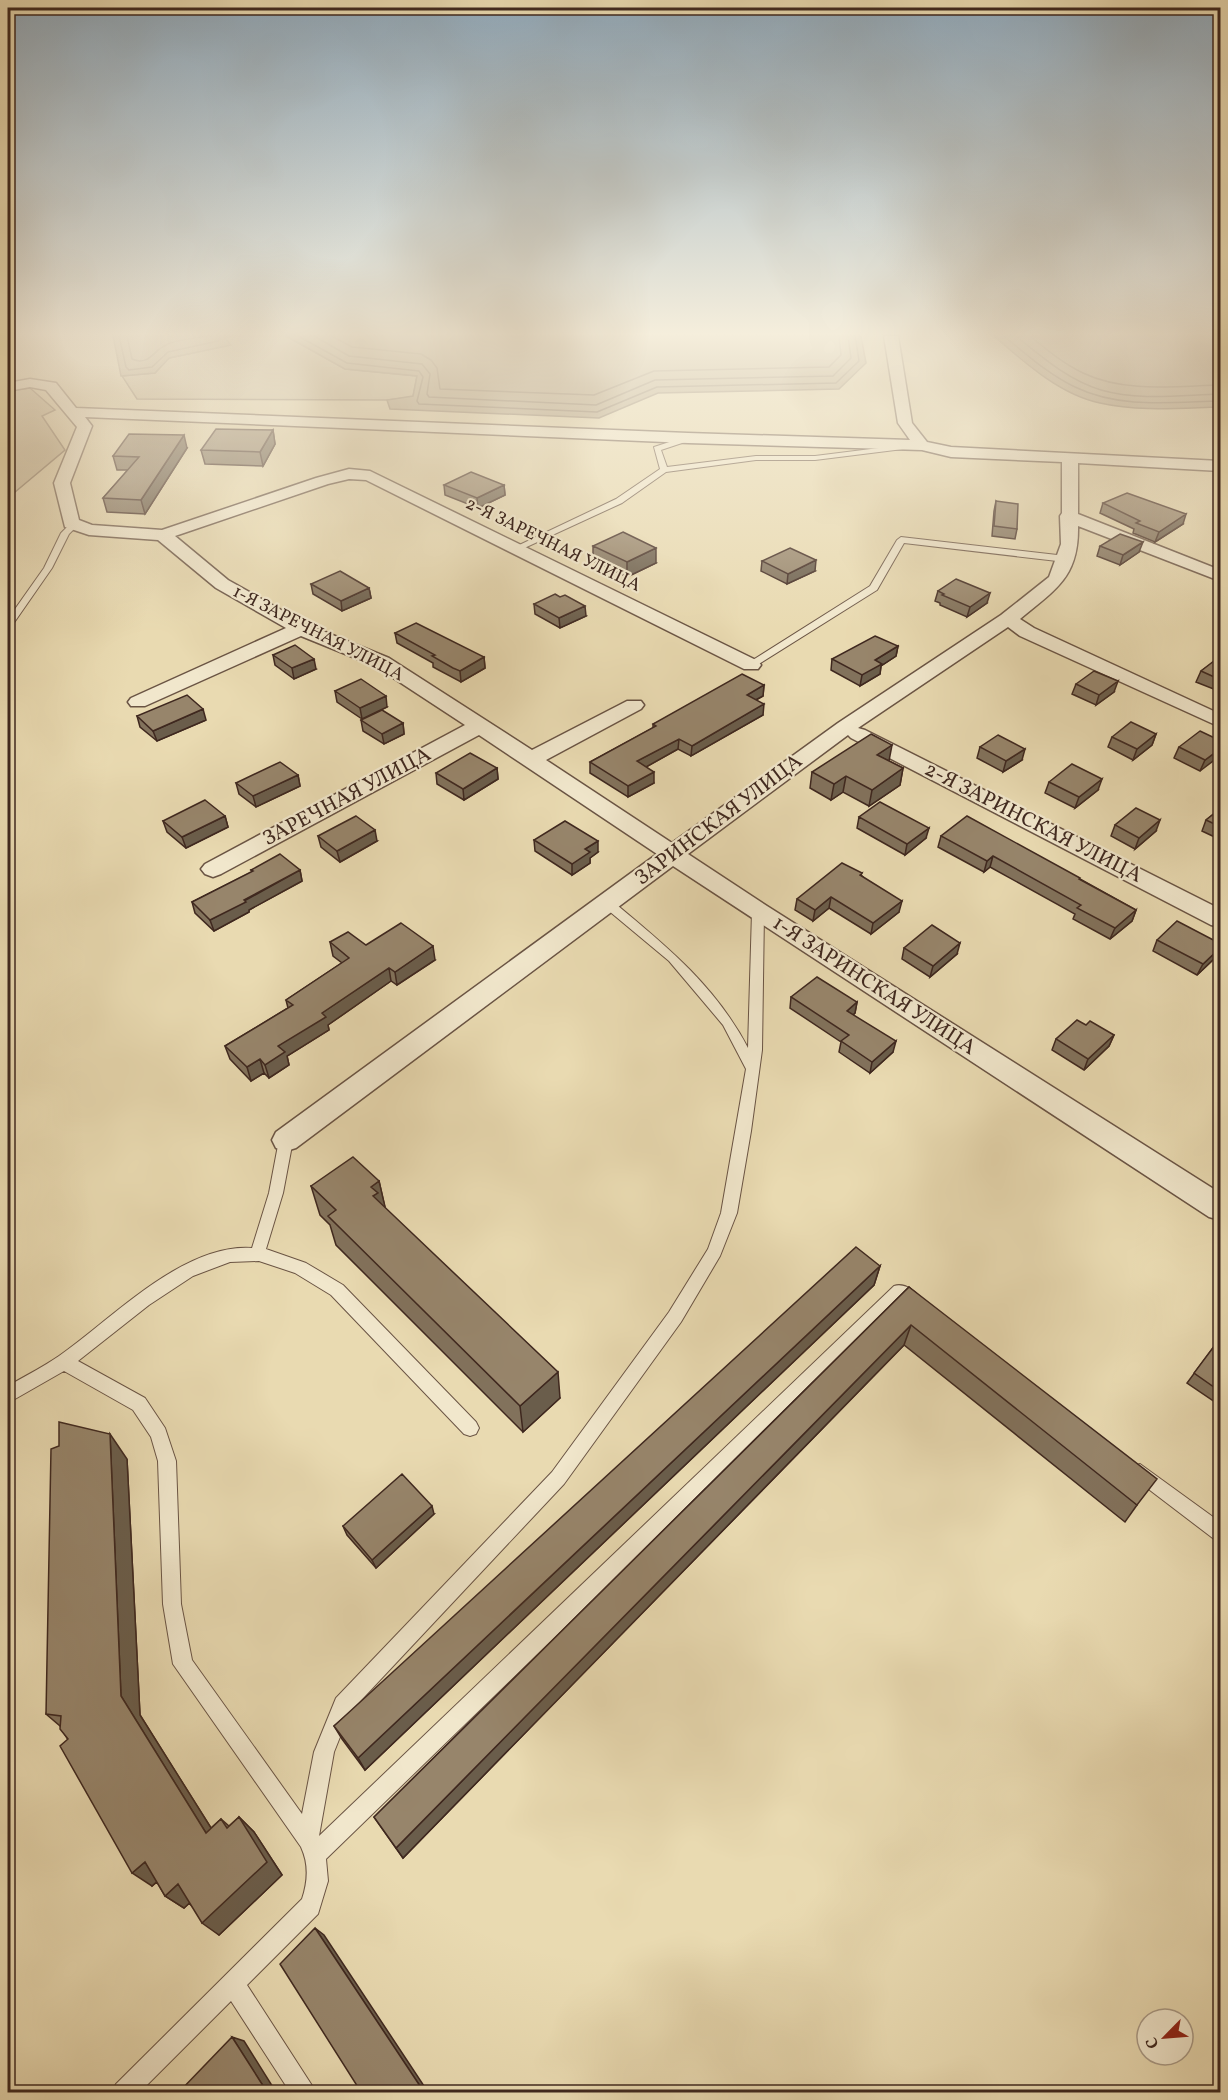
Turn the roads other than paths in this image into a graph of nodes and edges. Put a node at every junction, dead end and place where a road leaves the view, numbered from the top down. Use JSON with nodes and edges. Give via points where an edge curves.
{"nodes":[{"id":1,"x":82,"y":434,"type":"edge"},
{"id":2,"x":593,"y":434,"type":"edge"},
{"id":3,"x":914,"y":434,"type":"edge"},
{"id":4,"x":688,"y":438,"type":"junction"},
{"id":5,"x":922,"y":445,"type":"junction"},
{"id":6,"x":1070,"y":459,"type":"junction"},
{"id":7,"x":1221,"y":466,"type":"edge"},
{"id":8,"x":664,"y":470,"type":"junction"},
{"id":9,"x":1068,"y":516,"type":"junction"},
{"id":10,"x":75,"y":524,"type":"junction"},
{"id":11,"x":163,"y":535,"type":"junction"},
{"id":12,"x":516,"y":548,"type":"junction"},
{"id":13,"x":1066,"y":560,"type":"junction"},
{"id":14,"x":1221,"y":576,"type":"edge"},
{"id":15,"x":1008,"y":619,"type":"junction"},
{"id":16,"x":8,"y":624,"type":"edge"},
{"id":17,"x":301,"y":629,"type":"junction"},
{"id":18,"x":751,"y":665,"type":"joint"},
{"id":19,"x":138,"y":702,"type":"dead end"},
{"id":20,"x":634,"y":705,"type":"dead end"},
{"id":21,"x":1221,"y":721,"type":"edge"},
{"id":22,"x":480,"y":726,"type":"junction"},
{"id":23,"x":845,"y":727,"type":"junction"},
{"id":24,"x":531,"y":759,"type":"junction"},
{"id":25,"x":673,"y":855,"type":"junction"},
{"id":26,"x":213,"y":868,"type":"dead end"},
{"id":27,"x":608,"y":903,"type":"junction"},
{"id":28,"x":758,"y":912,"type":"junction"},
{"id":29,"x":1221,"y":920,"type":"edge"},
{"id":30,"x":752,"y":1068,"type":"junction"},
{"id":31,"x":286,"y":1140,"type":"joint"},
{"id":32,"x":1221,"y":1208,"type":"edge"},
{"id":33,"x":257,"y":1255,"type":"junction"},
{"id":34,"x":928,"y":1312,"type":"edge"},
{"id":35,"x":64,"y":1362,"type":"junction"},
{"id":36,"x":8,"y":1395,"type":"edge"},
{"id":37,"x":470,"y":1428,"type":"dead end"},
{"id":38,"x":1126,"y":1462,"type":"edge"},
{"id":39,"x":1221,"y":1533,"type":"edge"},
{"id":40,"x":312,"y":1847,"type":"junction"},
{"id":41,"x":232,"y":1983,"type":"junction"},
{"id":42,"x":124,"y":2092,"type":"edge"},
{"id":43,"x":303,"y":2092,"type":"edge"}],
"edges":[{"from":1,"to":10,"type":"street","via":[[62,483],[71,523]]},
{"from":2,"to":4,"type":"street"},
{"from":3,"to":5,"type":"street"},
{"from":4,"to":5,"type":"street"},
{"from":4,"to":8,"type":"lane","via":[[657,449]]},
{"from":5,"to":6,"type":"street","via":[[951,452]]},
{"from":5,"to":8,"type":"lane","via":[[815,458],[756,458]]},
{"from":6,"to":7,"type":"street"},
{"from":6,"to":9,"type":"street","name":"ЗАРИНСКАЯ УЛИЦА"},
{"from":8,"to":12,"type":"lane","via":[[619,501]]},
{"from":9,"to":13,"type":"street","name":"ЗАРИНСКАЯ УЛИЦА","via":[[1070,544]]},
{"from":9,"to":14,"type":"street"},
{"from":10,"to":11,"type":"street","name":"2-Я ЗАРЕЧНАЯ УЛИЦА","via":[[89,530]]},
{"from":10,"to":16,"type":"lane","via":[[65,533],[48,568]]},
{"from":11,"to":12,"type":"street","name":"2-Я ЗАРЕЧНАЯ УЛИЦА","via":[[349,474],[370,476]]},
{"from":11,"to":17,"type":"street","name":"1-Я ЗАРЕЧНАЯ УЛИЦА","via":[[222,584]]},
{"from":12,"to":18,"type":"street","name":"2-Я ЗАРЕЧНАЯ УЛИЦА"},
{"from":13,"to":15,"type":"street","name":"ЗАРИНСКАЯ УЛИЦА","via":[[1056,580]]},
{"from":13,"to":18,"type":"lane","via":[[901,540],[874,588]]},
{"from":15,"to":21,"type":"street","via":[[1027,632]]},
{"from":15,"to":23,"type":"street","name":"ЗАРИНСКАЯ УЛИЦА"},
{"from":17,"to":19,"type":"street"},
{"from":17,"to":22,"type":"street","name":"1-Я ЗАРЕЧНАЯ УЛИЦА","via":[[382,662]]},
{"from":20,"to":24,"type":"street"},
{"from":22,"to":24,"type":"street","name":"1-Я ЗАРЕЧНАЯ УЛИЦА"},
{"from":22,"to":26,"type":"street","name":"ЗАРЕЧНАЯ УЛИЦА"},
{"from":23,"to":25,"type":"street","name":"ЗАРИНСКАЯ УЛИЦА"},
{"from":23,"to":29,"type":"street","name":"2-Я ЗАРИНСКАЯ УЛИЦА"},
{"from":24,"to":25,"type":"street","name":"1-Я ЗАРИНСКАЯ УЛИЦА"},
{"from":25,"to":27,"type":"street","name":"ЗАРИНСКАЯ УЛИЦА"},
{"from":25,"to":28,"type":"street","name":"1-Я ЗАРИНСКАЯ УЛИЦА"},
{"from":27,"to":30,"type":"lane","via":[[673,958],[728,1022]]},
{"from":27,"to":31,"type":"street","name":"ЗАРИНСКАЯ УЛИЦА"},
{"from":28,"to":30,"type":"lane"},
{"from":28,"to":32,"type":"street","name":"1-Я ЗАРИНСКАЯ УЛИЦА"},
{"from":30,"to":40,"type":"lane","via":[[729,1213],[715,1251],[675,1317],[558,1478],[343,1705],[324,1752]]},
{"from":31,"to":33,"type":"lane","via":[[276,1193]]},
{"from":33,"to":35,"type":"lane","via":[[232,1255],[204,1263],[160,1289]]},
{"from":33,"to":37,"type":"lane","via":[[317,1275],[337,1290]]},
{"from":34,"to":40,"type":"lane","via":[[900,1291]]},
{"from":35,"to":36,"type":"lane"},
{"from":35,"to":40,"type":"lane","via":[[139,1404],[159,1434],[167,1461],[172,1604],[183,1664]]},
{"from":38,"to":39,"type":"lane"},
{"from":40,"to":41,"type":"lane","via":[[319,1872],[310,1906]]},
{"from":41,"to":42,"type":"lane"},
{"from":41,"to":43,"type":"lane"}]}
